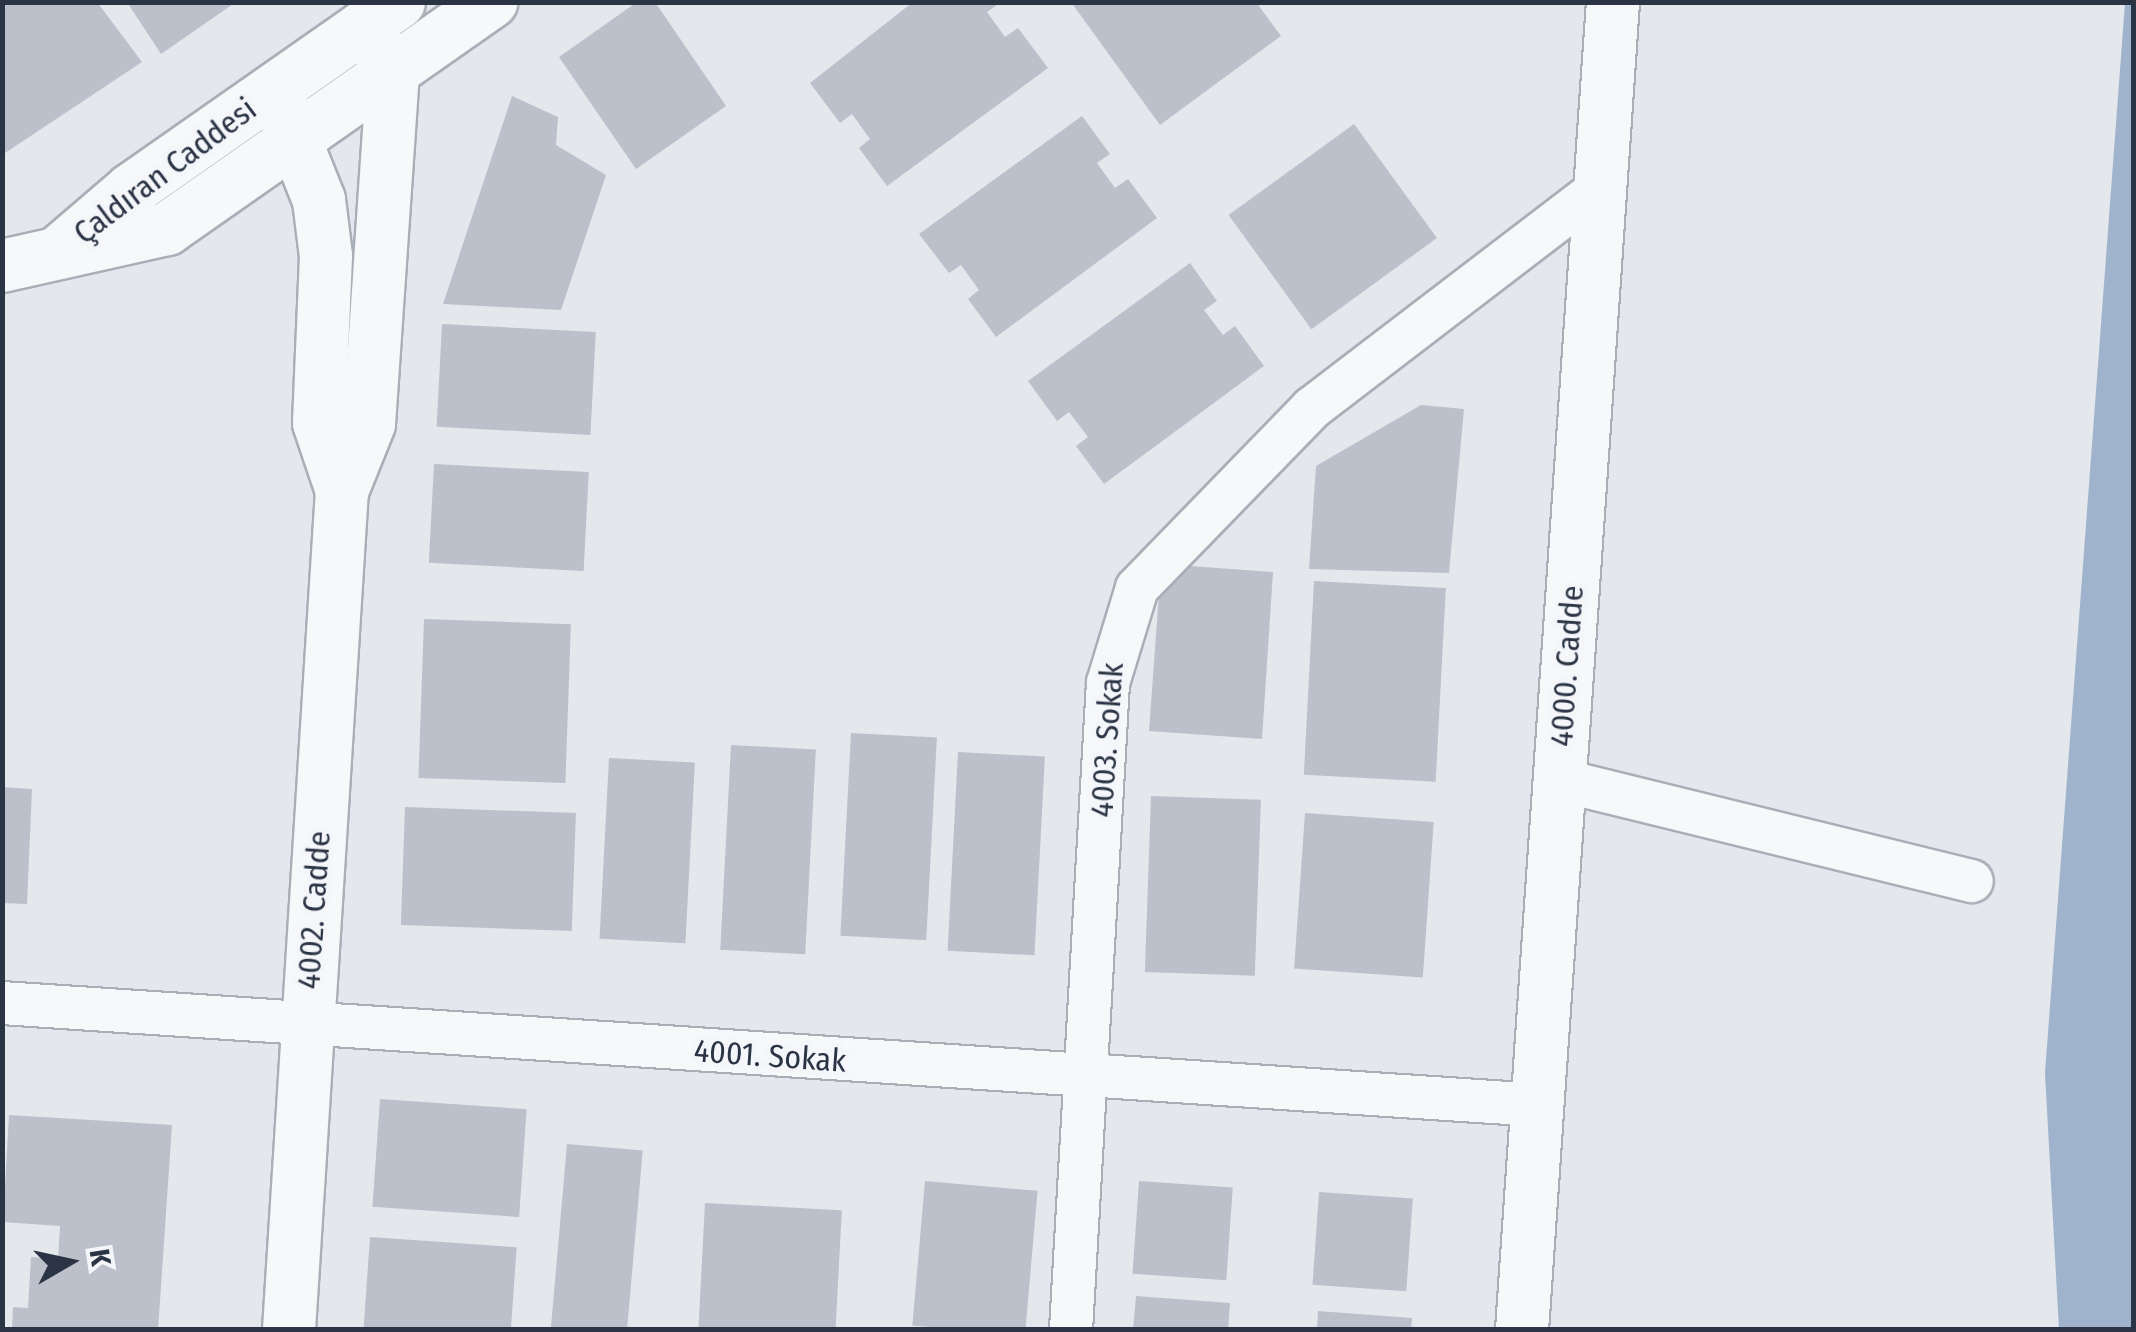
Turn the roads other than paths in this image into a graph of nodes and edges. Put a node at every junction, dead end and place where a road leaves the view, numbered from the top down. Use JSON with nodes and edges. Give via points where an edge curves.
{"nodes":[{"id":1,"x":491,"y":2,"type":"edge"},
{"id":2,"x":1613,"y":2,"type":"edge"},
{"id":3,"x":382,"y":15,"type":"edge"},
{"id":4,"x":392,"y":71,"type":"junction"},
{"id":5,"x":270,"y":92,"type":"junction"},
{"id":6,"x":300,"y":136,"type":"junction"},
{"id":7,"x":1600,"y":188,"type":"junction"},
{"id":8,"x":60,"y":252,"type":"junction"},
{"id":9,"x":2,"y":266,"type":"edge"},
{"id":10,"x":342,"y":491,"type":"junction"},
{"id":11,"x":1560,"y":780,"type":"junction"},
{"id":12,"x":1972,"y":881,"type":"dead end"},
{"id":13,"x":2,"y":1003,"type":"edge"},
{"id":14,"x":307,"y":1026,"type":"junction"},
{"id":15,"x":1088,"y":1076,"type":"junction"},
{"id":16,"x":1537,"y":1105,"type":"junction"},
{"id":17,"x":288,"y":1330,"type":"edge"},
{"id":18,"x":1072,"y":1330,"type":"edge"},
{"id":19,"x":1522,"y":1330,"type":"edge"}],
"edges":[{"from":1,"to":4,"type":"street"},
{"from":2,"to":7,"type":"street","name":"4000. Cadde"},
{"from":3,"to":4,"type":"street"},
{"from":3,"to":5,"type":"street"},
{"from":4,"to":6,"type":"street"},
{"from":4,"to":10,"type":"street","name":"4002. Cadde","via":[[369,424]]},
{"from":5,"to":6,"type":"street","name":"4002. Cadde"},
{"from":5,"to":8,"type":"street","name":"Çaldıran Caddesi"},
{"from":6,"to":8,"type":"street","name":"Çaldıran Caddesi","via":[[168,229]]},
{"from":6,"to":10,"type":"street","name":"4002. Cadde","via":[[326,256],[319,424]]},
{"from":7,"to":11,"type":"street","name":"4000. Cadde"},
{"from":7,"to":15,"type":"street","name":"4003. Sokak","via":[[1312,408],[1136,588],[1108,684]]},
{"from":8,"to":9,"type":"street","name":"Çaldıran Caddesi"},
{"from":10,"to":14,"type":"street","name":"4002. Cadde"},
{"from":11,"to":12,"type":"street"},
{"from":11,"to":16,"type":"street","name":"4000. Cadde"},
{"from":13,"to":14,"type":"street","name":"4001. Sokak"},
{"from":14,"to":15,"type":"street","name":"4001. Sokak"},
{"from":14,"to":17,"type":"street","name":"4002. Cadde"},
{"from":15,"to":16,"type":"street","name":"4001. Sokak"},
{"from":15,"to":18,"type":"street","name":"4003. Sokak"},
{"from":16,"to":19,"type":"street","name":"4000. Cadde"}]}
